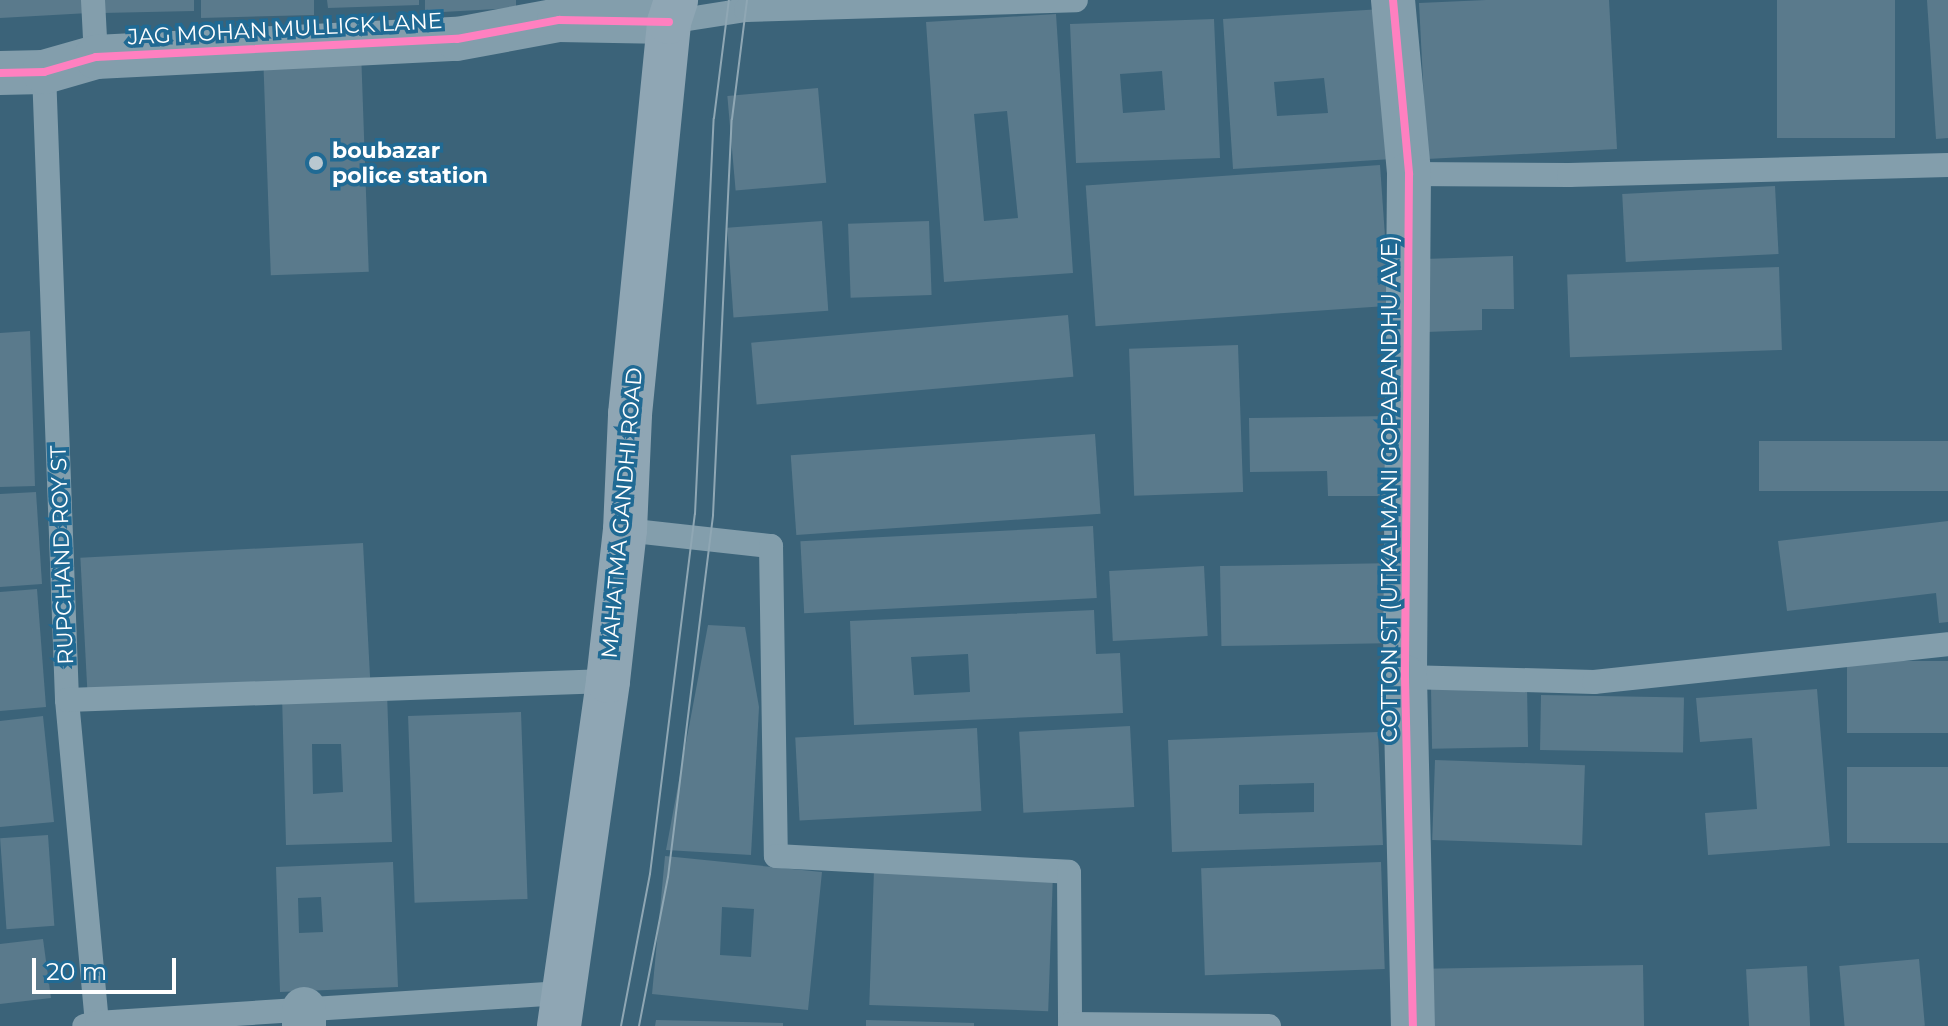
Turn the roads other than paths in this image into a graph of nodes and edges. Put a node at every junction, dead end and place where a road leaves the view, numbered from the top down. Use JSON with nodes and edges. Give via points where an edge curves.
{"nodes":[{"id":1,"x":93,"y":0,"type":"edge"},
{"id":2,"x":1076,"y":0,"type":"edge"},
{"id":3,"x":1393,"y":0,"type":"edge"},
{"id":4,"x":558,"y":10,"type":"edge"},
{"id":5,"x":672,"y":11,"type":"edge"},
{"id":6,"x":96,"y":57,"type":"junction"},
{"id":7,"x":44,"y":72,"type":"junction"},
{"id":8,"x":0,"y":73,"type":"edge"},
{"id":9,"x":1948,"y":165,"type":"edge"},
{"id":10,"x":1409,"y":174,"type":"junction"},
{"id":11,"x":625,"y":530,"type":"junction"},
{"id":12,"x":1948,"y":644,"type":"edge"},
{"id":13,"x":1405,"y":677,"type":"junction"},
{"id":14,"x":608,"y":681,"type":"junction"},
{"id":15,"x":67,"y":700,"type":"junction"},
{"id":16,"x":562,"y":1010,"type":"edge"},
{"id":17,"x":304,"y":1017,"type":"edge"},
{"id":18,"x":90,"y":1025,"type":"edge"},
{"id":19,"x":1269,"y":1026,"type":"edge"},
{"id":20,"x":1413,"y":1026,"type":"edge"}],
"edges":[{"from":1,"to":6,"type":"lane"},
{"from":2,"to":5,"type":"lane","name":"JAG MOHAN MULLICK LANE"},
{"from":3,"to":10,"type":"street","name":"COTTON ST (UTKALMANI GOPABANDHU AVE)"},
{"from":4,"to":5,"type":"street","name":"JAG MOHAN MULLICK LANE"},
{"from":4,"to":6,"type":"street","name":"JAG MOHAN MULLICK LANE","via":[[457,39]]},
{"from":5,"to":11,"type":"main road","name":"MAHATMA GANDHI ROAD","via":[[630,414]]},
{"from":6,"to":7,"type":"street","name":"JAG MOHAN MULLICK LANE"},
{"from":7,"to":8,"type":"street","name":"JAG MOHAN MULLICK LANE"},
{"from":7,"to":15,"type":"lane","name":"RUPCHAND ROY ST"},
{"from":9,"to":10,"type":"lane"},
{"from":10,"to":13,"type":"street","name":"COTTON ST (UTKALMANI GOPABANDHU AVE)"},
{"from":11,"to":14,"type":"main road","name":"MAHATMA GANDHI ROAD"},
{"from":11,"to":19,"type":"lane","via":[[771,546],[776,856],[1069,872],[1070,1024]]},
{"from":12,"to":13,"type":"lane","via":[[1594,682]]},
{"from":13,"to":20,"type":"street","name":"COTTON ST (UTKALMANI GOPABANDHU AVE)"},
{"from":14,"to":15,"type":"lane"},
{"from":14,"to":16,"type":"main road","name":"MAHATMA GANDHI ROAD"},
{"from":15,"to":18,"type":"lane","name":"RUPCHAND ROY ST"},
{"from":16,"to":17,"type":"lane"},
{"from":17,"to":18,"type":"lane"}]}
